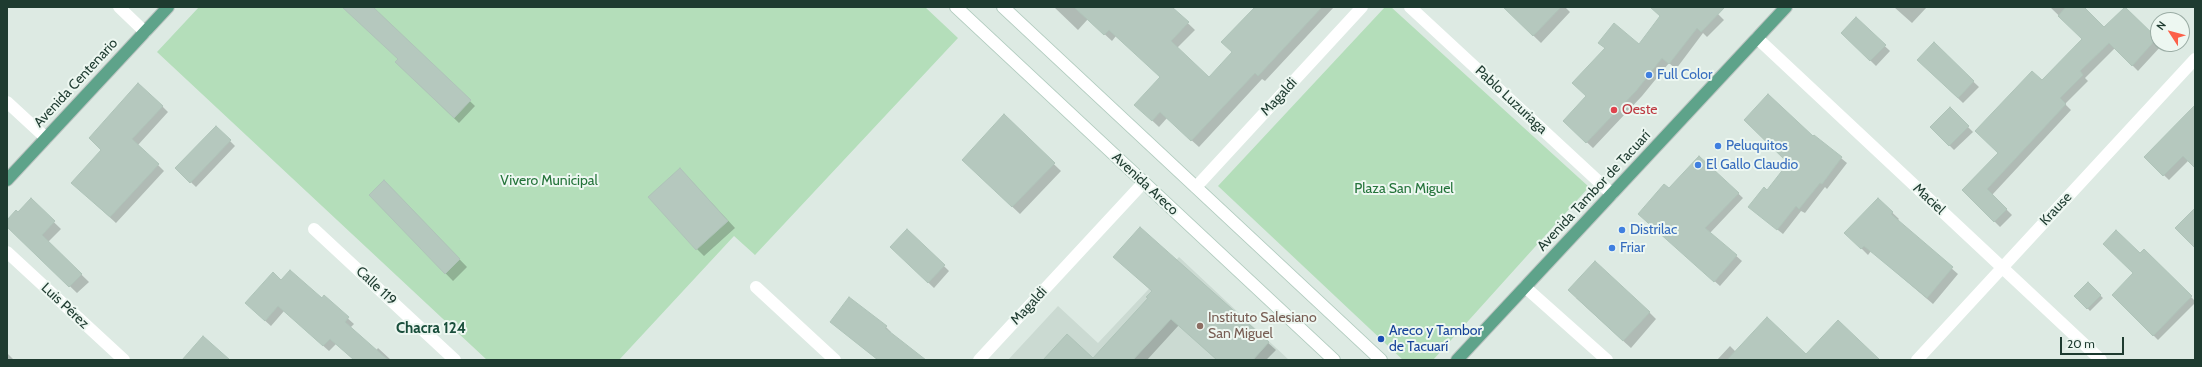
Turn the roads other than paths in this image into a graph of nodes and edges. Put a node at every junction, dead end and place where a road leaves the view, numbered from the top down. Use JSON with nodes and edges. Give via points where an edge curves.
{"nodes":[{"id":1,"x":119,"y":7,"type":"edge"},
{"id":2,"x":168,"y":7,"type":"edge"},
{"id":3,"x":956,"y":7,"type":"edge"},
{"id":4,"x":1003,"y":7,"type":"edge"},
{"id":5,"x":1362,"y":7,"type":"edge"},
{"id":6,"x":1410,"y":7,"type":"edge"},
{"id":7,"x":1786,"y":7,"type":"edge"},
{"id":8,"x":145,"y":32,"type":"junction"},
{"id":9,"x":1757,"y":38,"type":"junction"},
{"id":10,"x":2195,"y":59,"type":"edge"},
{"id":11,"x":7,"y":102,"type":"edge"},
{"id":12,"x":46,"y":138,"type":"junction"},
{"id":13,"x":7,"y":180,"type":"edge"},
{"id":14,"x":1144,"y":182,"type":"junction"},
{"id":15,"x":1196,"y":187,"type":"junction"},
{"id":16,"x":1612,"y":194,"type":"junction"},
{"id":17,"x":314,"y":229,"type":"dead end"},
{"id":18,"x":7,"y":252,"type":"edge"},
{"id":19,"x":2002,"y":267,"type":"junction"},
{"id":20,"x":756,"y":287,"type":"dead end"},
{"id":21,"x":1525,"y":287,"type":"junction"},
{"id":22,"x":124,"y":360,"type":"edge"},
{"id":23,"x":455,"y":360,"type":"edge"},
{"id":24,"x":835,"y":360,"type":"edge"},
{"id":25,"x":979,"y":360,"type":"edge"},
{"id":26,"x":1334,"y":360,"type":"edge"},
{"id":27,"x":1381,"y":360,"type":"edge"},
{"id":28,"x":1457,"y":360,"type":"edge"},
{"id":29,"x":1607,"y":360,"type":"edge"},
{"id":30,"x":1917,"y":360,"type":"edge"},
{"id":31,"x":2101,"y":360,"type":"edge"}],
"edges":[{"from":1,"to":8,"type":"street"},
{"from":2,"to":8,"type":"main road","name":"Avenida Centenario"},
{"from":3,"to":14,"type":"street","name":"Avenida Areco"},
{"from":4,"to":15,"type":"street"},
{"from":5,"to":15,"type":"street","name":"Magaldi"},
{"from":6,"to":16,"type":"street","name":"Pablo Luzuriaga"},
{"from":7,"to":9,"type":"main road","name":"Avenida Tambor de Tacuarí"},
{"from":8,"to":12,"type":"main road","name":"Avenida Centenario"},
{"from":9,"to":16,"type":"main road","name":"Avenida Tambor de Tacuarí"},
{"from":9,"to":19,"type":"street","name":"Maciel"},
{"from":10,"to":19,"type":"street","name":"Krause"},
{"from":11,"to":12,"type":"street"},
{"from":12,"to":13,"type":"main road","name":"Avenida Centenario"},
{"from":14,"to":25,"type":"street","name":"Magaldi"},
{"from":14,"to":26,"type":"street","name":"Avenida Areco"},
{"from":15,"to":27,"type":"street"},
{"from":16,"to":21,"type":"main road","name":"Avenida Tambor de Tacuarí"},
{"from":17,"to":23,"type":"street","name":"Calle 119"},
{"from":18,"to":22,"type":"street","name":"Luis Pérez"},
{"from":19,"to":30,"type":"street","name":"Krause"},
{"from":19,"to":31,"type":"street","name":"Maciel"},
{"from":20,"to":24,"type":"street"},
{"from":21,"to":28,"type":"main road","name":"Avenida Tambor de Tacuarí"},
{"from":21,"to":29,"type":"street"}]}
